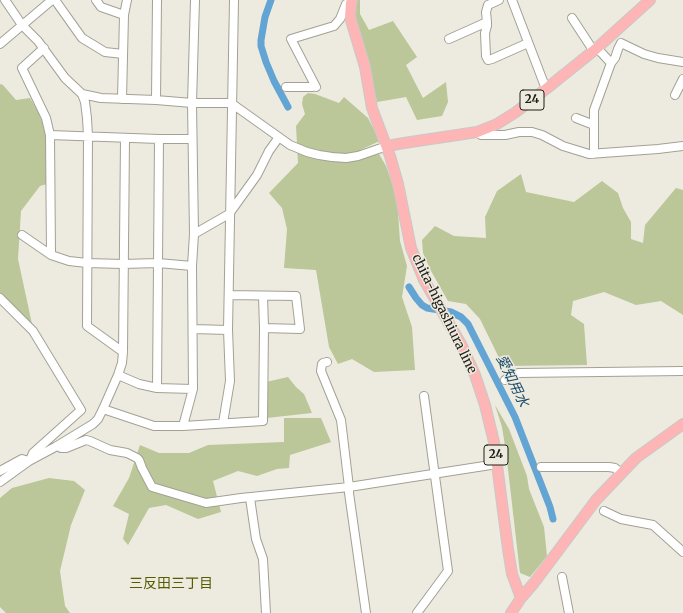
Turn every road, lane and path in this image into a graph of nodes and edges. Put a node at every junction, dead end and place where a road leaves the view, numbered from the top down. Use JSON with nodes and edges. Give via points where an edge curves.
{"nodes":[{"id":1,"x":5,"y":0,"type":"edge"},
{"id":2,"x":52,"y":0,"type":"edge"},
{"id":3,"x":55,"y":0,"type":"edge"},
{"id":4,"x":96,"y":0,"type":"edge"},
{"id":5,"x":127,"y":0,"type":"edge"},
{"id":6,"x":157,"y":0,"type":"edge"},
{"id":7,"x":195,"y":0,"type":"edge"},
{"id":8,"x":234,"y":0,"type":"edge"},
{"id":9,"x":499,"y":0,"type":"edge"},
{"id":10,"x":512,"y":0,"type":"edge"},
{"id":11,"x":650,"y":0,"type":"edge"},
{"id":12,"x":352,"y":2,"type":"edge"},
{"id":13,"x":124,"y":15,"type":"junction"},
{"id":14,"x":572,"y":18,"type":"dead end"},
{"id":15,"x":488,"y":22,"type":"junction"},
{"id":16,"x":22,"y":25,"type":"junction"},
{"id":17,"x":449,"y":39,"type":"dead end"},
{"id":18,"x":528,"y":43,"type":"junction"},
{"id":19,"x":0,"y":44,"type":"edge"},
{"id":20,"x":44,"y":48,"type":"junction"},
{"id":21,"x":595,"y":49,"type":"junction"},
{"id":22,"x":123,"y":54,"type":"junction"},
{"id":23,"x":683,"y":62,"type":"edge"},
{"id":24,"x":611,"y":63,"type":"junction"},
{"id":25,"x":683,"y":79,"type":"edge"},
{"id":26,"x":286,"y":87,"type":"dead end"},
{"id":27,"x":546,"y":89,"type":"junction"},
{"id":28,"x":82,"y":94,"type":"junction"},
{"id":29,"x":675,"y":95,"type":"dead end"},
{"id":30,"x":122,"y":99,"type":"junction"},
{"id":31,"x":156,"y":100,"type":"junction"},
{"id":32,"x":192,"y":103,"type":"junction"},
{"id":33,"x":231,"y":103,"type":"junction"},
{"id":34,"x":576,"y":118,"type":"dead end"},
{"id":35,"x":594,"y":125,"type":"junction"},
{"id":36,"x":477,"y":132,"type":"junction"},
{"id":37,"x":50,"y":135,"type":"junction"},
{"id":38,"x":88,"y":136,"type":"junction"},
{"id":39,"x":279,"y":137,"type":"junction"},
{"id":40,"x":125,"y":138,"type":"junction"},
{"id":41,"x":159,"y":139,"type":"junction"},
{"id":42,"x":192,"y":139,"type":"junction"},
{"id":43,"x":387,"y":146,"type":"junction"},
{"id":44,"x":683,"y":146,"type":"edge"},
{"id":45,"x":594,"y":154,"type":"junction"},
{"id":46,"x":230,"y":214,"type":"junction"},
{"id":47,"x":194,"y":234,"type":"junction"},
{"id":48,"x":22,"y":236,"type":"dead end"},
{"id":49,"x":51,"y":255,"type":"junction"},
{"id":50,"x":87,"y":263,"type":"junction"},
{"id":51,"x":158,"y":263,"type":"junction"},
{"id":52,"x":123,"y":264,"type":"junction"},
{"id":53,"x":192,"y":266,"type":"junction"},
{"id":54,"x":229,"y":295,"type":"junction"},
{"id":55,"x":263,"y":296,"type":"junction"},
{"id":56,"x":0,"y":298,"type":"edge"},
{"id":57,"x":264,"y":328,"type":"junction"},
{"id":58,"x":193,"y":329,"type":"junction"},
{"id":59,"x":228,"y":330,"type":"junction"},
{"id":60,"x":123,"y":352,"type":"junction"},
{"id":61,"x":327,"y":362,"type":"dead end"},
{"id":62,"x":683,"y":371,"type":"edge"},
{"id":63,"x":118,"y":375,"type":"junction"},
{"id":64,"x":505,"y":380,"type":"dead end"},
{"id":65,"x":157,"y":388,"type":"junction"},
{"id":66,"x":193,"y":389,"type":"junction"},
{"id":67,"x":424,"y":396,"type":"dead end"},
{"id":68,"x":103,"y":408,"type":"junction"},
{"id":69,"x":223,"y":423,"type":"junction"},
{"id":70,"x":683,"y":425,"type":"edge"},
{"id":71,"x":183,"y":426,"type":"junction"},
{"id":72,"x":57,"y":446,"type":"junction"},
{"id":73,"x":29,"y":461,"type":"junction"},
{"id":74,"x":497,"y":464,"type":"junction"},
{"id":75,"x":541,"y":467,"type":"dead end"},
{"id":76,"x":0,"y":471,"type":"edge"},
{"id":77,"x":434,"y":473,"type":"junction"},
{"id":78,"x":621,"y":473,"type":"junction"},
{"id":79,"x":0,"y":482,"type":"edge"},
{"id":80,"x":349,"y":487,"type":"junction"},
{"id":81,"x":250,"y":498,"type":"junction"},
{"id":82,"x":604,"y":511,"type":"dead end"},
{"id":83,"x":683,"y":552,"type":"edge"},
{"id":84,"x":562,"y":577,"type":"dead end"},
{"id":85,"x":520,"y":598,"type":"junction"},
{"id":86,"x":266,"y":613,"type":"edge"},
{"id":87,"x":366,"y":613,"type":"edge"},
{"id":88,"x":417,"y":613,"type":"edge"},
{"id":89,"x":511,"y":613,"type":"edge"},
{"id":90,"x":569,"y":613,"type":"edge"}],
"edges":[{"from":1,"to":16,"type":"street"},
{"from":2,"to":16,"type":"street"},
{"from":3,"to":22,"type":"street","via":[[82,38],[105,52]]},
{"from":4,"to":13,"type":"street","via":[[101,7]]},
{"from":5,"to":13,"type":"street"},
{"from":6,"to":31,"type":"street"},
{"from":7,"to":32,"type":"street"},
{"from":8,"to":33,"type":"street"},
{"from":9,"to":15,"type":"street","via":[[488,5]]},
{"from":10,"to":18,"type":"street"},
{"from":11,"to":21,"type":"main road","number":"24"},
{"from":12,"to":26,"type":"street","via":[[346,4],[340,20],[334,26],[291,39],[316,87]]},
{"from":12,"to":43,"type":"main road","name":"chita-higashiura line","via":[[350,17],[365,67],[372,108]]},
{"from":13,"to":22,"type":"street"},
{"from":14,"to":21,"type":"street"},
{"from":15,"to":17,"type":"street"},
{"from":15,"to":18,"type":"street","via":[[485,33],[488,60]]},
{"from":16,"to":19,"type":"street"},
{"from":16,"to":20,"type":"street"},
{"from":18,"to":27,"type":"street"},
{"from":20,"to":28,"type":"street","via":[[65,78]]},
{"from":20,"to":37,"type":"street","via":[[22,68],[46,118]]},
{"from":21,"to":24,"type":"street"},
{"from":21,"to":27,"type":"main road","number":"24"},
{"from":22,"to":30,"type":"street"},
{"from":23,"to":24,"type":"street","via":[[644,54],[621,43]]},
{"from":24,"to":35,"type":"street","via":[[594,110]]},
{"from":25,"to":29,"type":"street"},
{"from":27,"to":36,"type":"main road","number":"24","via":[[497,124]]},
{"from":28,"to":30,"type":"street"},
{"from":28,"to":38,"type":"street"},
{"from":30,"to":31,"type":"street"},
{"from":31,"to":32,"type":"street"},
{"from":32,"to":33,"type":"street"},
{"from":32,"to":42,"type":"street"},
{"from":33,"to":39,"type":"street"},
{"from":33,"to":46,"type":"street"},
{"from":34,"to":35,"type":"street"},
{"from":35,"to":45,"type":"street"},
{"from":36,"to":43,"type":"main road","number":"24"},
{"from":36,"to":45,"type":"street","via":[[481,135],[505,135],[532,132],[573,150]]},
{"from":37,"to":38,"type":"street"},
{"from":37,"to":49,"type":"street"},
{"from":38,"to":40,"type":"street"},
{"from":38,"to":50,"type":"street"},
{"from":39,"to":43,"type":"street","via":[[303,151],[332,157],[358,156]]},
{"from":39,"to":46,"type":"street"},
{"from":40,"to":41,"type":"street"},
{"from":40,"to":52,"type":"street"},
{"from":41,"to":42,"type":"street"},
{"from":41,"to":51,"type":"street"},
{"from":42,"to":47,"type":"street"},
{"from":43,"to":74,"type":"main road","name":"chita-higashiura line","number":"24","via":[[398,184],[411,248],[424,280],[447,318],[475,375],[490,426]]},
{"from":44,"to":45,"type":"street"},
{"from":46,"to":47,"type":"street"},
{"from":46,"to":54,"type":"street"},
{"from":47,"to":53,"type":"street"},
{"from":48,"to":49,"type":"street"},
{"from":49,"to":50,"type":"street"},
{"from":50,"to":52,"type":"street"},
{"from":50,"to":60,"type":"street","via":[[87,326]]},
{"from":51,"to":52,"type":"street"},
{"from":51,"to":53,"type":"street"},
{"from":51,"to":65,"type":"street"},
{"from":52,"to":60,"type":"street"},
{"from":53,"to":58,"type":"street"},
{"from":54,"to":55,"type":"street"},
{"from":54,"to":59,"type":"street"},
{"from":55,"to":57,"type":"street"},
{"from":55,"to":57,"type":"street","via":[[296,296],[300,329]]},
{"from":56,"to":73,"type":"street","via":[[33,331],[81,410],[33,453]]},
{"from":57,"to":69,"type":"street","via":[[263,421]]},
{"from":58,"to":59,"type":"street"},
{"from":58,"to":66,"type":"street"},
{"from":59,"to":69,"type":"street","via":[[230,380]]},
{"from":60,"to":63,"type":"street"},
{"from":61,"to":80,"type":"street","via":[[322,364],[321,371],[341,420]]},
{"from":62,"to":64,"type":"street","via":[[518,373]]},
{"from":63,"to":65,"type":"street"},
{"from":63,"to":68,"type":"street"},
{"from":65,"to":66,"type":"street"},
{"from":66,"to":71,"type":"street"},
{"from":67,"to":77,"type":"street"},
{"from":68,"to":71,"type":"street","via":[[154,426]]},
{"from":68,"to":72,"type":"street","via":[[93,424]]},
{"from":69,"to":71,"type":"street"},
{"from":70,"to":78,"type":"main road","via":[[636,458]]},
{"from":72,"to":73,"type":"street"},
{"from":72,"to":81,"type":"street","via":[[66,448],[86,440],[110,450],[127,453],[137,458],[152,488],[206,503]]},
{"from":73,"to":76,"type":"street","via":[[22,459]]},
{"from":73,"to":79,"type":"street"},
{"from":74,"to":77,"type":"street"},
{"from":74,"to":85,"type":"main road","name":"chita-higashiura line","number":"24","via":[[512,574]]},
{"from":75,"to":78,"type":"street","via":[[609,467]]},
{"from":77,"to":80,"type":"street"},
{"from":77,"to":88,"type":"street","via":[[448,571]]},
{"from":78,"to":85,"type":"main road","via":[[596,500]]},
{"from":80,"to":81,"type":"street"},
{"from":80,"to":87,"type":"street"},
{"from":81,"to":86,"type":"street","via":[[256,539],[263,559]]},
{"from":82,"to":83,"type":"street","via":[[621,520],[653,525]]},
{"from":84,"to":90,"type":"street"},
{"from":85,"to":89,"type":"main road"}]}
